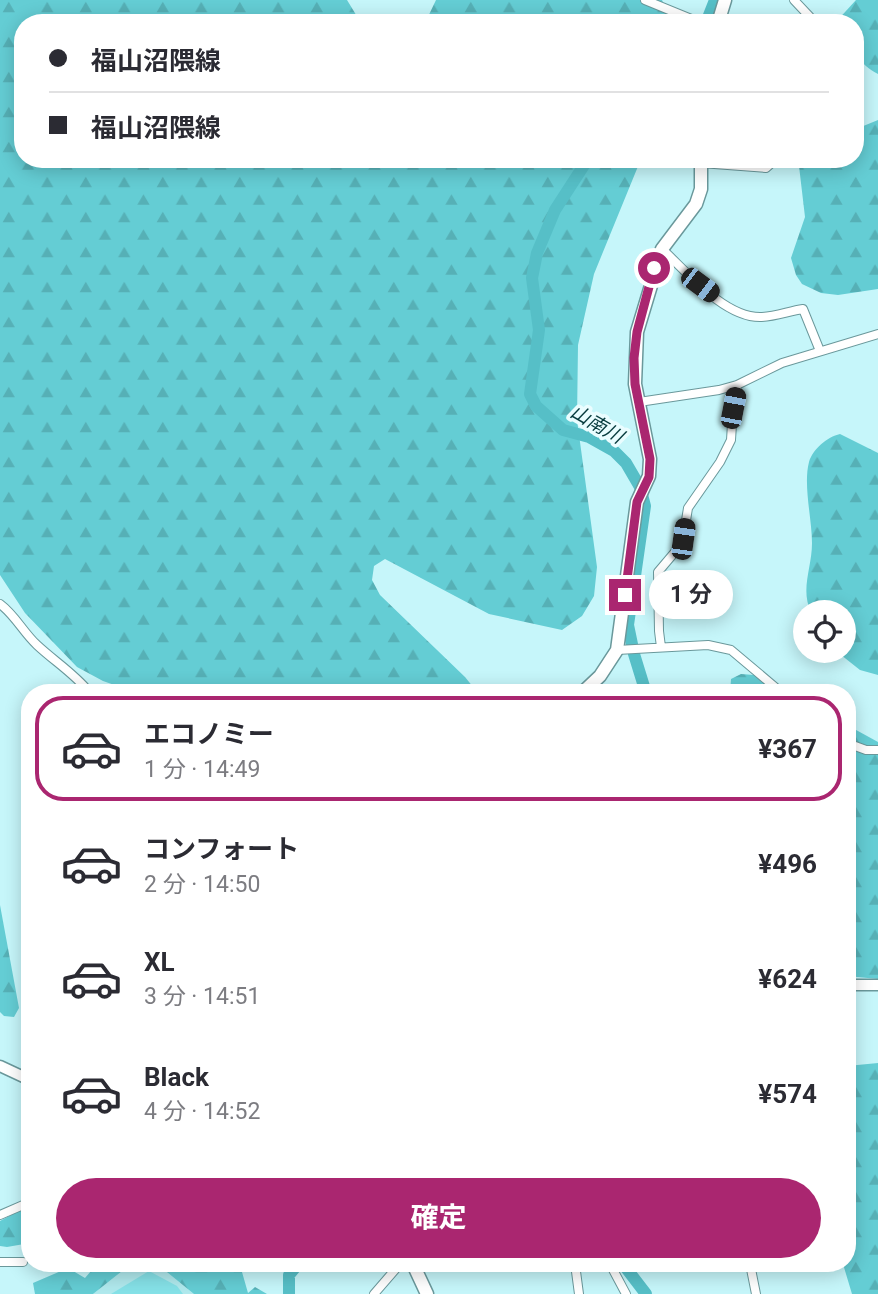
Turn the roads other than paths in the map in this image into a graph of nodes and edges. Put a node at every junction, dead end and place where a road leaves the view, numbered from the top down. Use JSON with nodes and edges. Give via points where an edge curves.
{"nodes":[{"id":1,"x":645,"y":0,"type":"edge"},
{"id":2,"x":794,"y":0,"type":"edge"},
{"id":3,"x":679,"y":14,"type":"edge"},
{"id":4,"x":807,"y":14,"type":"edge"},
{"id":5,"x":701,"y":168,"type":"edge"},
{"id":6,"x":662,"y":249,"type":"junction"},
{"id":7,"x":878,"y":334,"type":"edge"},
{"id":8,"x":820,"y":351,"type":"junction"},
{"id":9,"x":737,"y":385,"type":"junction"},
{"id":10,"x":639,"y":401,"type":"junction"},
{"id":11,"x":0,"y":604,"type":"edge"},
{"id":12,"x":661,"y":647,"type":"junction"},
{"id":13,"x":617,"y":650,"type":"junction"},
{"id":14,"x":81,"y":684,"type":"edge"},
{"id":15,"x":592,"y":684,"type":"edge"},
{"id":16,"x":771,"y":684,"type":"edge"},
{"id":17,"x":856,"y":746,"type":"edge"},
{"id":18,"x":878,"y":750,"type":"edge"},
{"id":19,"x":856,"y":985,"type":"edge"},
{"id":20,"x":878,"y":985,"type":"edge"},
{"id":21,"x":0,"y":1066,"type":"edge"},
{"id":22,"x":21,"y":1076,"type":"edge"},
{"id":23,"x":21,"y":1206,"type":"edge"},
{"id":24,"x":0,"y":1215,"type":"edge"},
{"id":25,"x":0,"y":1262,"type":"edge"},
{"id":26,"x":21,"y":1262,"type":"edge"},
{"id":27,"x":393,"y":1272,"type":"edge"},
{"id":28,"x":417,"y":1272,"type":"edge"},
{"id":29,"x":576,"y":1272,"type":"edge"},
{"id":30,"x":614,"y":1272,"type":"edge"},
{"id":31,"x":752,"y":1272,"type":"edge"},
{"id":32,"x":374,"y":1294,"type":"edge"},
{"id":33,"x":427,"y":1294,"type":"edge"},
{"id":34,"x":579,"y":1294,"type":"edge"},
{"id":35,"x":626,"y":1294,"type":"edge"},
{"id":36,"x":756,"y":1294,"type":"edge"}],
"edges":[{"from":1,"to":3,"type":"street"},
{"from":2,"to":4,"type":"street"},
{"from":5,"to":6,"type":"main road","via":[[696,204]]},
{"from":6,"to":8,"type":"street","via":[[732,309],[763,317],[803,309]]},
{"from":6,"to":10,"type":"main road","via":[[637,332],[634,358]]},
{"from":7,"to":8,"type":"street"},
{"from":8,"to":9,"type":"street"},
{"from":9,"to":10,"type":"street"},
{"from":9,"to":12,"type":"street","via":[[731,440],[688,508],[680,546],[658,572]]},
{"from":10,"to":13,"type":"main road","via":[[649,477],[642,490]]},
{"from":11,"to":14,"type":"street"},
{"from":12,"to":13,"type":"street"},
{"from":12,"to":16,"type":"street","via":[[708,645],[731,650]]},
{"from":13,"to":15,"type":"main road"},
{"from":17,"to":18,"type":"street"},
{"from":19,"to":20,"type":"street"},
{"from":21,"to":22,"type":"street"},
{"from":23,"to":24,"type":"street"},
{"from":25,"to":26,"type":"street"},
{"from":27,"to":32,"type":"street"},
{"from":28,"to":33,"type":"main road"},
{"from":29,"to":34,"type":"street"},
{"from":30,"to":35,"type":"street"},
{"from":31,"to":36,"type":"street"}]}
